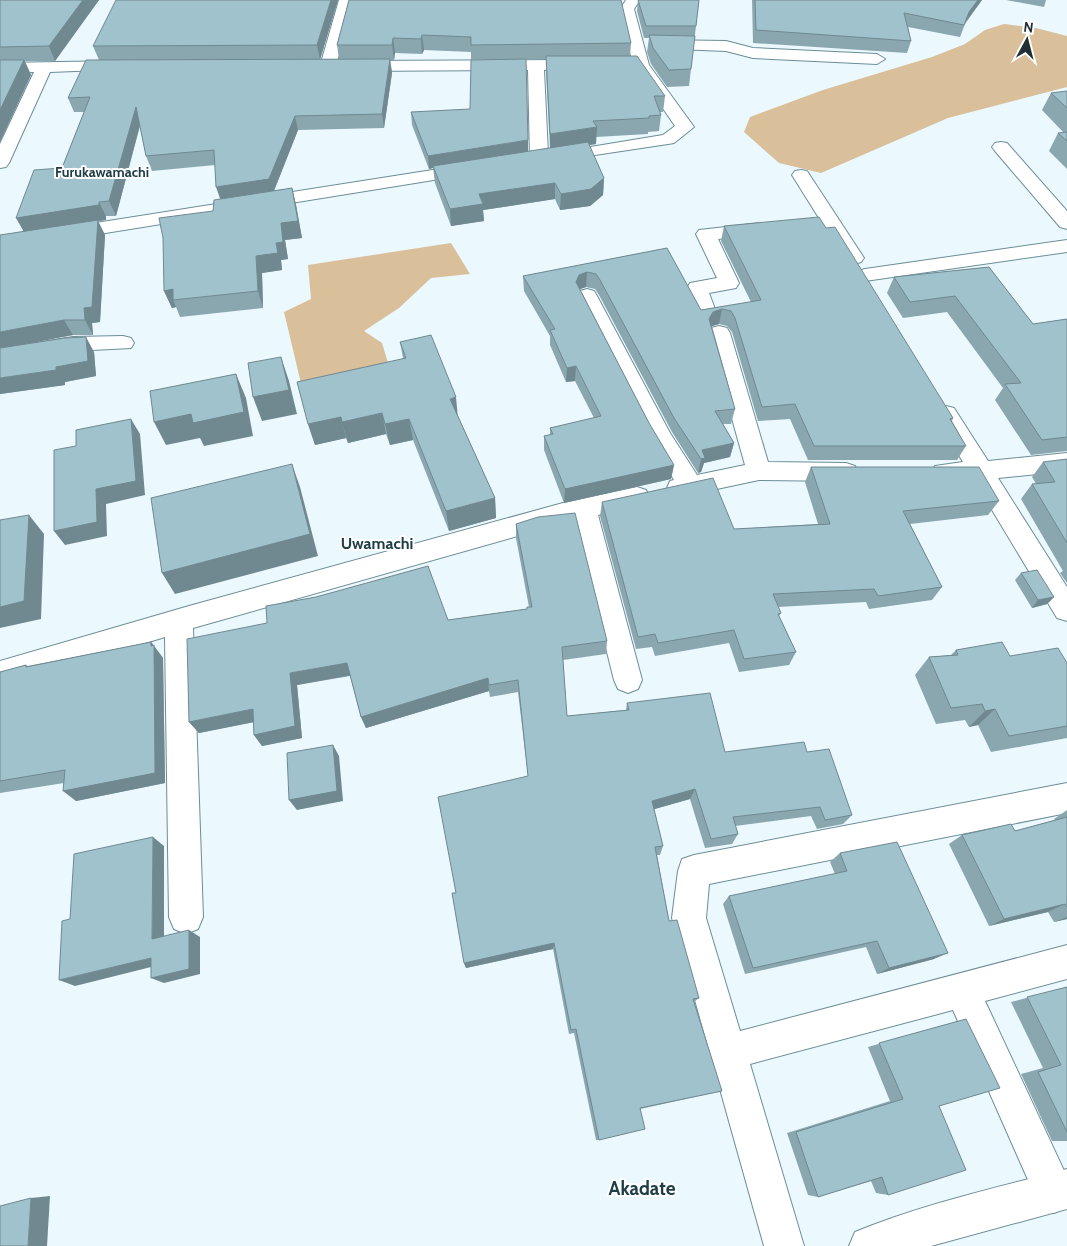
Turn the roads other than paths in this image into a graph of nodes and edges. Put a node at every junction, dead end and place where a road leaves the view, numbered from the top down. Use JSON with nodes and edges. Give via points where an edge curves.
{"nodes":[{"id":1,"x":346,"y":0,"type":"edge"},
{"id":2,"x":626,"y":6,"type":"edge"},
{"id":3,"x":636,"y":45,"type":"junction"},
{"id":4,"x":877,"y":59,"type":"dead end"},
{"id":5,"x":536,"y":65,"type":"junction"},
{"id":6,"x":594,"y":65,"type":"edge"},
{"id":7,"x":622,"y":65,"type":"edge"},
{"id":8,"x":641,"y":65,"type":"junction"},
{"id":9,"x":132,"y":66,"type":"edge"},
{"id":10,"x":0,"y":68,"type":"edge"},
{"id":11,"x":44,"y":68,"type":"junction"},
{"id":12,"x":1002,"y":147,"type":"dead end"},
{"id":13,"x":539,"y":158,"type":"junction"},
{"id":14,"x":520,"y":162,"type":"edge"},
{"id":15,"x":0,"y":164,"type":"edge"},
{"id":16,"x":490,"y":166,"type":"edge"},
{"id":17,"x":801,"y":175,"type":"dead end"},
{"id":18,"x":1067,"y":223,"type":"edge"},
{"id":19,"x":783,"y":227,"type":"edge"},
{"id":20,"x":0,"y":244,"type":"edge"},
{"id":21,"x":1067,"y":246,"type":"edge"},
{"id":22,"x":587,"y":296,"type":"dead end"},
{"id":23,"x":704,"y":309,"type":"edge"},
{"id":24,"x":719,"y":333,"type":"dead end"},
{"id":25,"x":124,"y":343,"type":"dead end"},
{"id":26,"x":0,"y":356,"type":"edge"},
{"id":27,"x":935,"y":394,"type":"edge"},
{"id":28,"x":1067,"y":462,"type":"edge"},
{"id":29,"x":758,"y":471,"type":"junction"},
{"id":30,"x":980,"y":471,"type":"junction"},
{"id":31,"x":873,"y":472,"type":"edge"},
{"id":32,"x":922,"y":472,"type":"edge"},
{"id":33,"x":690,"y":486,"type":"junction"},
{"id":34,"x":584,"y":509,"type":"junction"},
{"id":35,"x":1067,"y":610,"type":"edge"},
{"id":36,"x":179,"y":621,"type":"junction"},
{"id":37,"x":0,"y":674,"type":"edge"},
{"id":38,"x":628,"y":680,"type":"dead end"},
{"id":39,"x":1067,"y":798,"type":"edge"},
{"id":40,"x":186,"y":917,"type":"dead end"},
{"id":41,"x":1067,"y":962,"type":"edge"},
{"id":42,"x":962,"y":990,"type":"junction"},
{"id":43,"x":728,"y":1052,"type":"junction"},
{"id":44,"x":1060,"y":1191,"type":"edge"},
{"id":45,"x":784,"y":1246,"type":"edge"},
{"id":46,"x":869,"y":1246,"type":"edge"}],
"edges":[{"from":1,"to":5,"type":"street","via":[[322,66]]},
{"from":2,"to":3,"type":"street"},
{"from":3,"to":4,"type":"street","via":[[726,46],[753,53]]},
{"from":3,"to":8,"type":"street"},
{"from":5,"to":6,"type":"street"},
{"from":5,"to":13,"type":"street"},
{"from":7,"to":8,"type":"street"},
{"from":8,"to":13,"type":"street","via":[[685,127],[668,138]]},
{"from":9,"to":11,"type":"street"},
{"from":10,"to":11,"type":"street"},
{"from":11,"to":15,"type":"street"},
{"from":12,"to":18,"type":"street"},
{"from":13,"to":14,"type":"street"},
{"from":16,"to":20,"type":"street"},
{"from":17,"to":21,"type":"street","via":[[822,224],[870,284]]},
{"from":19,"to":23,"type":"street","via":[[706,234],[730,283],[697,288]]},
{"from":22,"to":33,"type":"street","via":[[660,437]]},
{"from":24,"to":29,"type":"street"},
{"from":25,"to":26,"type":"street","via":[[74,344]]},
{"from":27,"to":30,"type":"street"},
{"from":28,"to":30,"type":"street"},
{"from":29,"to":31,"type":"street"},
{"from":29,"to":33,"type":"street"},
{"from":30,"to":32,"type":"street"},
{"from":30,"to":35,"type":"street"},
{"from":33,"to":34,"type":"street"},
{"from":34,"to":36,"type":"street"},
{"from":34,"to":38,"type":"street"},
{"from":36,"to":37,"type":"street"},
{"from":36,"to":40,"type":"street"},
{"from":39,"to":43,"type":"street","via":[[694,871],[690,918]]},
{"from":41,"to":42,"type":"street"},
{"from":42,"to":43,"type":"street"},
{"from":42,"to":44,"type":"street"},
{"from":43,"to":45,"type":"street"},
{"from":44,"to":46,"type":"street"}]}
